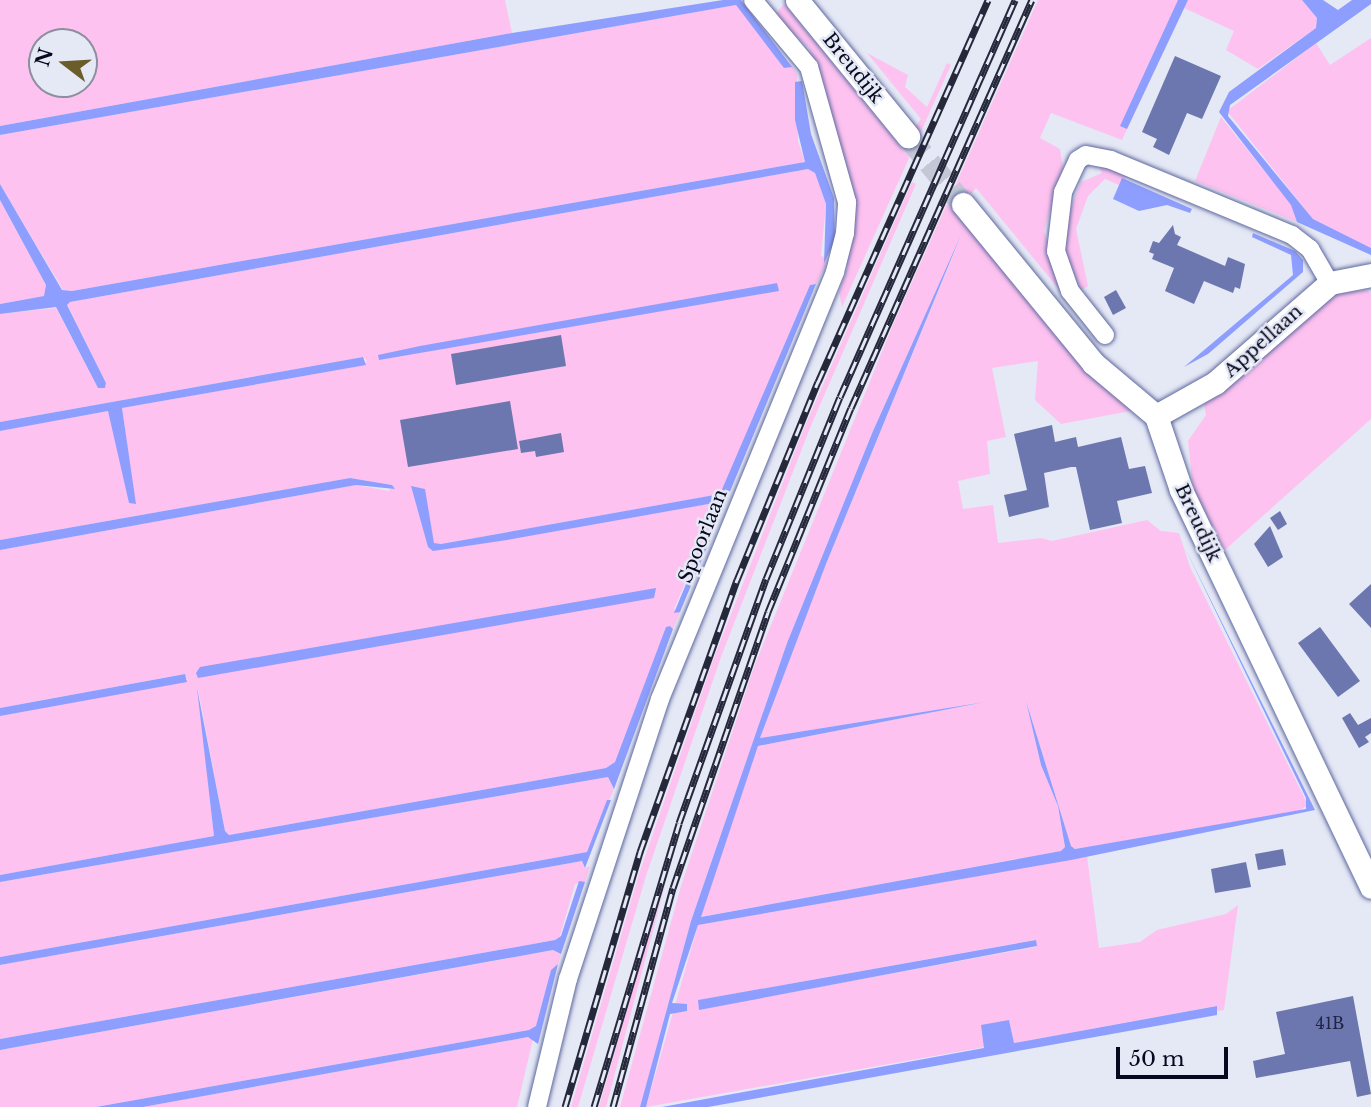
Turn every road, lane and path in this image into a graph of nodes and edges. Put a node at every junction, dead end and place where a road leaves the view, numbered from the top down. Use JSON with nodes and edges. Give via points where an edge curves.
{"nodes":[{"id":1,"x":753,"y":0,"type":"edge"},
{"id":2,"x":797,"y":0,"type":"edge"},
{"id":3,"x":908,"y":136,"type":"tunnel mouth"},
{"id":4,"x":963,"y":204,"type":"tunnel mouth"},
{"id":5,"x":1371,"y":275,"type":"edge"},
{"id":6,"x":1330,"y":283,"type":"junction"},
{"id":7,"x":1105,"y":334,"type":"dead end"},
{"id":8,"x":1156,"y":416,"type":"junction"},
{"id":9,"x":1371,"y":887,"type":"edge"},
{"id":10,"x":537,"y":1107,"type":"edge"}],
"edges":[{"from":1,"to":10,"type":"street","name":"Spoorlaan","via":[[809,67],[847,202],[845,233],[835,272],[660,699],[568,979]]},
{"from":2,"to":3,"type":"street","name":"Breudijk"},
{"from":4,"to":8,"type":"street","via":[[1093,363]]},
{"from":5,"to":6,"type":"street","name":"Appellaan"},
{"from":6,"to":7,"type":"street","via":[[1310,248],[1292,235],[1111,160],[1086,155],[1078,160],[1063,192],[1056,251],[1070,291]]},
{"from":6,"to":8,"type":"street","name":"Appellaan","via":[[1215,383]]},
{"from":8,"to":9,"type":"street","name":"Breudijk","via":[[1181,490]]}]}
